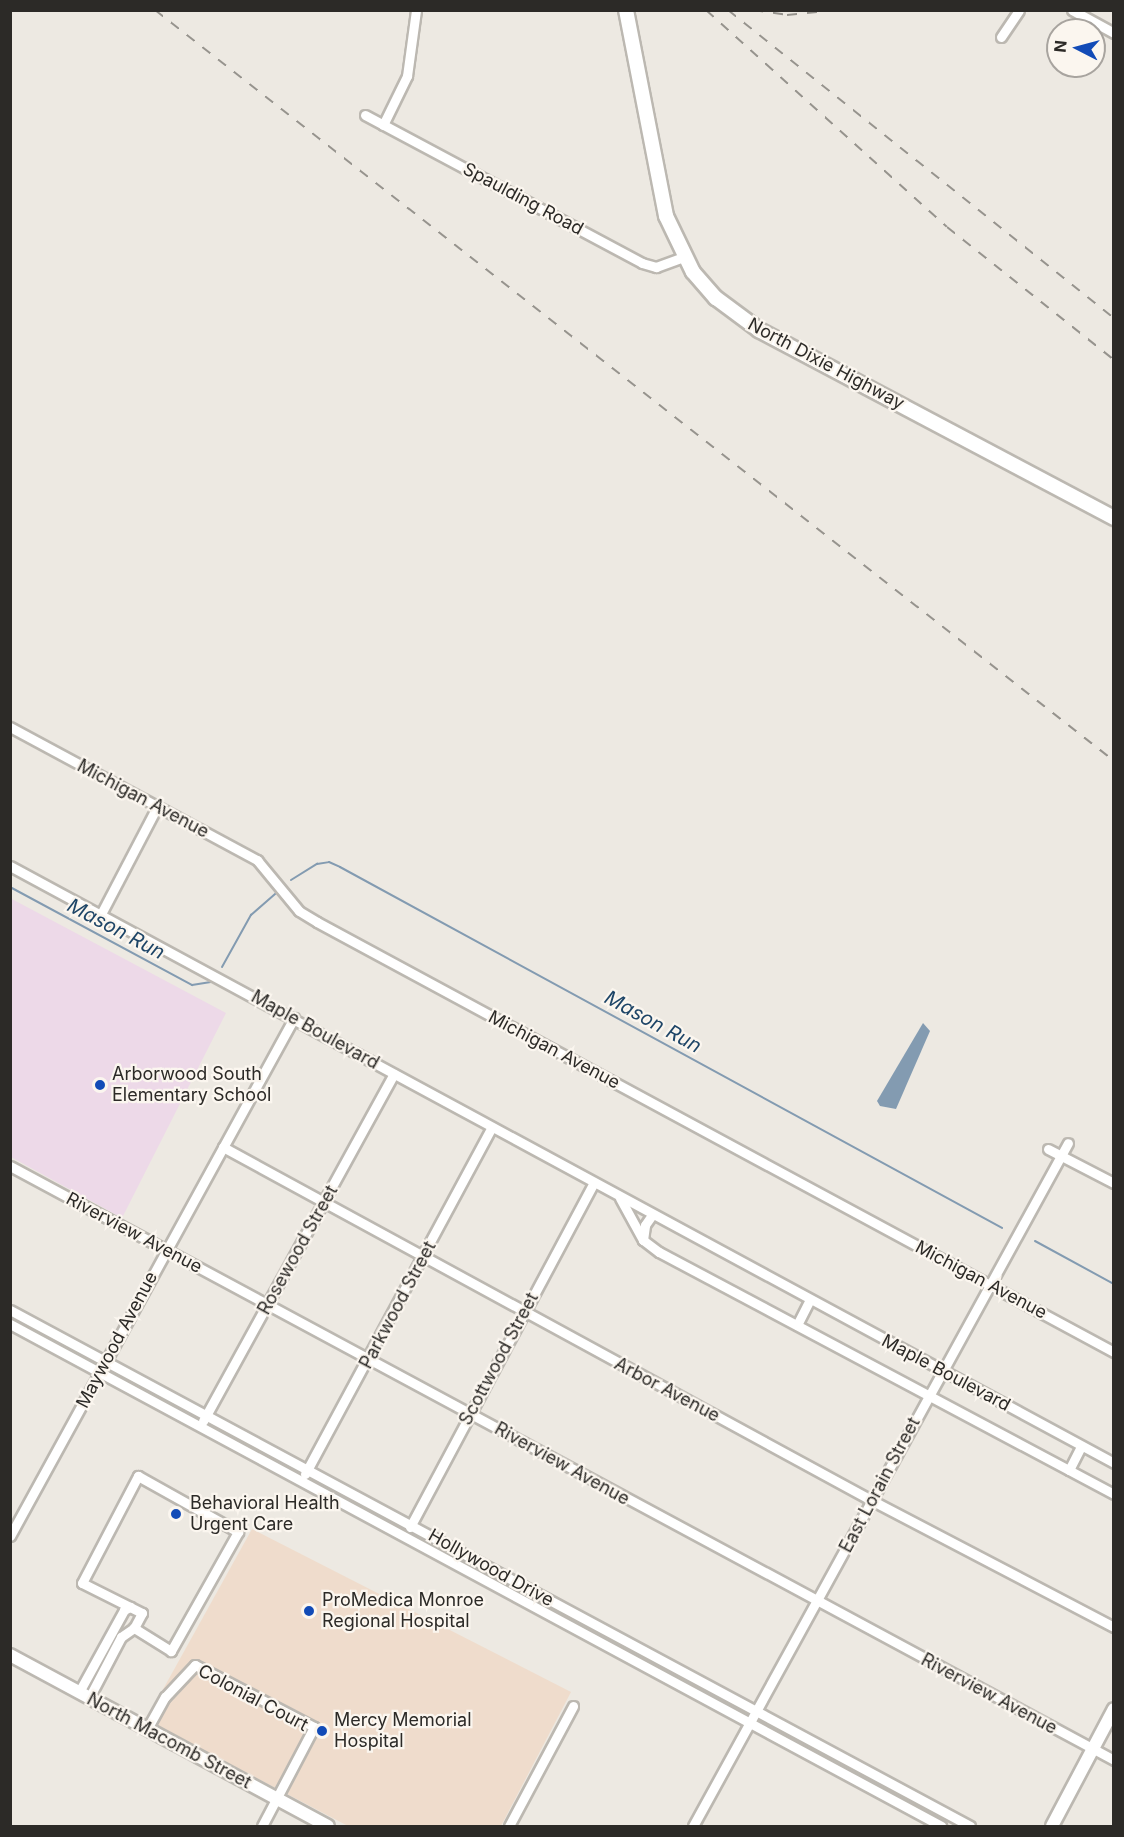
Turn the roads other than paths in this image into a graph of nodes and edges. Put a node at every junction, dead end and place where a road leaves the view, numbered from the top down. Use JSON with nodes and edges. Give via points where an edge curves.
{"nodes":[{"id":1,"x":416,"y":10,"type":"edge"},
{"id":2,"x":626,"y":10,"type":"edge"},
{"id":3,"x":1019,"y":10,"type":"edge"},
{"id":4,"x":1072,"y":10,"type":"edge"},
{"id":5,"x":1113,"y":33,"type":"edge"},
{"id":6,"x":1001,"y":37,"type":"dead end"},
{"id":7,"x":364,"y":115,"type":"dead end"},
{"id":8,"x":383,"y":125,"type":"junction"},
{"id":9,"x":684,"y":257,"type":"junction"},
{"id":10,"x":1113,"y":518,"type":"edge"},
{"id":11,"x":10,"y":728,"type":"edge"},
{"id":12,"x":157,"y":807,"type":"junction"},
{"id":13,"x":10,"y":866,"type":"edge"},
{"id":14,"x":101,"y":914,"type":"junction"},
{"id":15,"x":294,"y":1018,"type":"junction"},
{"id":16,"x":394,"y":1074,"type":"junction"},
{"id":17,"x":492,"y":1127,"type":"junction"},
{"id":18,"x":1068,"y":1143,"type":"dead end"},
{"id":19,"x":223,"y":1148,"type":"junction"},
{"id":20,"x":1048,"y":1149,"type":"dead end"},
{"id":21,"x":1061,"y":1156,"type":"junction"},
{"id":22,"x":10,"y":1166,"type":"edge"},
{"id":23,"x":594,"y":1183,"type":"junction"},
{"id":24,"x":1113,"y":1183,"type":"edge"},
{"id":25,"x":619,"y":1196,"type":"junction"},
{"id":26,"x":326,"y":1200,"type":"junction"},
{"id":27,"x":652,"y":1215,"type":"junction"},
{"id":28,"x":643,"y":1240,"type":"junction"},
{"id":29,"x":165,"y":1250,"type":"junction"},
{"id":30,"x":424,"y":1256,"type":"junction"},
{"id":31,"x":990,"y":1285,"type":"junction"},
{"id":32,"x":810,"y":1300,"type":"junction"},
{"id":33,"x":267,"y":1303,"type":"junction"},
{"id":34,"x":10,"y":1310,"type":"edge"},
{"id":35,"x":524,"y":1312,"type":"junction"},
{"id":36,"x":10,"y":1324,"type":"edge"},
{"id":37,"x":797,"y":1325,"type":"junction"},
{"id":38,"x":1113,"y":1352,"type":"edge"},
{"id":39,"x":370,"y":1358,"type":"junction"},
{"id":40,"x":106,"y":1361,"type":"junction"},
{"id":41,"x":942,"y":1370,"type":"junction"},
{"id":42,"x":100,"y":1372,"type":"junction"},
{"id":43,"x":928,"y":1396,"type":"junction"},
{"id":44,"x":470,"y":1414,"type":"junction"},
{"id":45,"x":206,"y":1416,"type":"junction"},
{"id":46,"x":200,"y":1426,"type":"junction"},
{"id":47,"x":1081,"y":1446,"type":"junction"},
{"id":48,"x":1113,"y":1463,"type":"edge"},
{"id":49,"x":308,"y":1469,"type":"junction"},
{"id":50,"x":1069,"y":1470,"type":"junction"},
{"id":51,"x":301,"y":1481,"type":"junction"},
{"id":52,"x":1113,"y":1494,"type":"edge"},
{"id":53,"x":871,"y":1500,"type":"junction"},
{"id":54,"x":411,"y":1524,"type":"junction"},
{"id":55,"x":10,"y":1536,"type":"edge"},
{"id":56,"x":404,"y":1536,"type":"junction"},
{"id":57,"x":817,"y":1603,"type":"junction"},
{"id":58,"x":130,"y":1607,"type":"junction"},
{"id":59,"x":1113,"y":1627,"type":"edge"},
{"id":60,"x":134,"y":1628,"type":"junction"},
{"id":61,"x":10,"y":1655,"type":"edge"},
{"id":62,"x":84,"y":1695,"type":"junction"},
{"id":63,"x":573,"y":1706,"type":"dead end"},
{"id":64,"x":1113,"y":1709,"type":"edge"},
{"id":65,"x":756,"y":1713,"type":"junction"},
{"id":66,"x":750,"y":1724,"type":"junction"},
{"id":67,"x":147,"y":1729,"type":"junction"},
{"id":68,"x":1092,"y":1749,"type":"junction"},
{"id":69,"x":1113,"y":1760,"type":"edge"},
{"id":70,"x":277,"y":1799,"type":"junction"},
{"id":71,"x":262,"y":1827,"type":"edge"},
{"id":72,"x":328,"y":1827,"type":"edge"},
{"id":73,"x":509,"y":1827,"type":"edge"},
{"id":74,"x":693,"y":1827,"type":"edge"},
{"id":75,"x":941,"y":1827,"type":"edge"},
{"id":76,"x":970,"y":1827,"type":"edge"},
{"id":77,"x":1052,"y":1827,"type":"edge"}],
"edges":[{"from":1,"to":8,"type":"street","via":[[407,76]]},
{"from":2,"to":9,"type":"main road","name":"North Dixie Highway","via":[[666,216]]},
{"from":3,"to":6,"type":"street"},
{"from":4,"to":5,"type":"street"},
{"from":7,"to":8,"type":"street","name":"Spaulding Road"},
{"from":8,"to":9,"type":"street","name":"Spaulding Road","via":[[642,264],[656,267]]},
{"from":9,"to":10,"type":"main road","name":"North Dixie Highway","via":[[716,298],[759,330]]},
{"from":11,"to":12,"type":"street","name":"Michigan Avenue"},
{"from":12,"to":14,"type":"street"},
{"from":12,"to":31,"type":"street","name":"Michigan Avenue","via":[[257,860],[299,911],[317,922]]},
{"from":13,"to":14,"type":"street","name":"Maple Boulevard"},
{"from":14,"to":15,"type":"street","name":"Maple Boulevard"},
{"from":15,"to":16,"type":"street","name":"Maple Boulevard"},
{"from":15,"to":19,"type":"street","name":"Maywood Avenue"},
{"from":16,"to":17,"type":"street","name":"Maple Boulevard"},
{"from":16,"to":26,"type":"street","name":"Rosewood Street"},
{"from":17,"to":23,"type":"street","name":"Maple Boulevard"},
{"from":17,"to":30,"type":"street","name":"Parkwood Street"},
{"from":18,"to":21,"type":"street","name":"East Lorain Street"},
{"from":19,"to":26,"type":"street","name":"Arbor Avenue"},
{"from":19,"to":29,"type":"street","name":"Maywood Avenue"},
{"from":20,"to":21,"type":"street"},
{"from":21,"to":24,"type":"street"},
{"from":21,"to":31,"type":"street","name":"East Lorain Street"},
{"from":22,"to":29,"type":"street","name":"Riverview Avenue"},
{"from":23,"to":25,"type":"street","name":"Maple Boulevard"},
{"from":23,"to":35,"type":"street","name":"Scottwood Street"},
{"from":25,"to":27,"type":"street","name":"Maple Boulevard"},
{"from":25,"to":28,"type":"street","name":"Maple Boulevard"},
{"from":26,"to":30,"type":"street","name":"Arbor Avenue"},
{"from":26,"to":33,"type":"street","name":"Rosewood Street"},
{"from":27,"to":28,"type":"street","via":[[645,1225]]},
{"from":27,"to":32,"type":"street","name":"Maple Boulevard"},
{"from":28,"to":37,"type":"street","name":"Maple Boulevard"},
{"from":29,"to":33,"type":"street","name":"Riverview Avenue"},
{"from":29,"to":40,"type":"street","name":"Maywood Avenue"},
{"from":30,"to":35,"type":"street","name":"Arbor Avenue"},
{"from":30,"to":39,"type":"street","name":"Parkwood Street"},
{"from":31,"to":38,"type":"street","name":"Michigan Avenue"},
{"from":31,"to":41,"type":"street","name":"East Lorain Street"},
{"from":32,"to":37,"type":"street"},
{"from":32,"to":41,"type":"street","name":"Maple Boulevard"},
{"from":33,"to":39,"type":"street","name":"Riverview Avenue"},
{"from":33,"to":45,"type":"street","name":"Rosewood Street"},
{"from":34,"to":40,"type":"street","name":"Hollywood Drive"},
{"from":35,"to":44,"type":"street","name":"Scottwood Street"},
{"from":35,"to":53,"type":"street","name":"Arbor Avenue"},
{"from":36,"to":42,"type":"street","name":"Hollywood Drive"},
{"from":37,"to":43,"type":"street","name":"Maple Boulevard"},
{"from":39,"to":44,"type":"street","name":"Riverview Avenue"},
{"from":39,"to":49,"type":"street","name":"Parkwood Street"},
{"from":40,"to":42,"type":"street","name":"Maywood Avenue"},
{"from":40,"to":45,"type":"street","name":"Hollywood Drive"},
{"from":41,"to":43,"type":"street","name":"East Lorain Street"},
{"from":41,"to":47,"type":"street","name":"Maple Boulevard"},
{"from":42,"to":46,"type":"street","name":"Hollywood Drive"},
{"from":42,"to":55,"type":"street","name":"Maywood Avenue"},
{"from":43,"to":50,"type":"street","name":"Maple Boulevard"},
{"from":43,"to":53,"type":"street","name":"East Lorain Street"},
{"from":44,"to":54,"type":"street","name":"Scottwood Street"},
{"from":44,"to":57,"type":"street","name":"Riverview Avenue"},
{"from":45,"to":46,"type":"street","name":"Rosewood Street"},
{"from":45,"to":49,"type":"street","name":"Hollywood Drive"},
{"from":46,"to":51,"type":"street","name":"Hollywood Drive"},
{"from":47,"to":48,"type":"street","name":"Maple Boulevard"},
{"from":47,"to":50,"type":"street"},
{"from":49,"to":51,"type":"street","name":"Parkwood Street"},
{"from":49,"to":54,"type":"street","name":"Hollywood Drive"},
{"from":50,"to":52,"type":"street","name":"Maple Boulevard"},
{"from":51,"to":56,"type":"street","name":"Hollywood Drive"},
{"from":53,"to":57,"type":"street","name":"East Lorain Street"},
{"from":53,"to":59,"type":"street","name":"Arbor Avenue"},
{"from":54,"to":56,"type":"street","name":"Scottwood Street"},
{"from":54,"to":65,"type":"street","name":"Hollywood Drive"},
{"from":56,"to":66,"type":"street","name":"Hollywood Drive"},
{"from":57,"to":65,"type":"street","name":"East Lorain Street"},
{"from":57,"to":68,"type":"street","name":"Riverview Avenue"},
{"from":58,"to":60,"type":"street","via":[[142,1613]]},
{"from":58,"to":60,"type":"street","via":[[82,1582],[138,1476],[238,1532],[171,1651]]},
{"from":58,"to":62,"type":"street","via":[[124,1610]]},
{"from":60,"to":62,"type":"street","via":[[122,1637]]},
{"from":61,"to":62,"type":"street","name":"North Macomb Street"},
{"from":62,"to":67,"type":"street","name":"North Macomb Street"},
{"from":63,"to":73,"type":"street"},
{"from":64,"to":68,"type":"street"},
{"from":65,"to":66,"type":"street","name":"East Lorain Street"},
{"from":65,"to":76,"type":"street","name":"Hollywood Drive"},
{"from":66,"to":74,"type":"street","name":"East Lorain Street"},
{"from":66,"to":75,"type":"street","name":"Hollywood Drive"},
{"from":67,"to":70,"type":"street","name":"North Macomb Street"},
{"from":67,"to":70,"type":"street","name":"Colonial Court","via":[[165,1697],[195,1665],[314,1728]]},
{"from":68,"to":69,"type":"street","name":"Riverview Avenue"},
{"from":68,"to":77,"type":"street"},
{"from":70,"to":71,"type":"street"},
{"from":70,"to":72,"type":"street","name":"North Macomb Street"}]}
